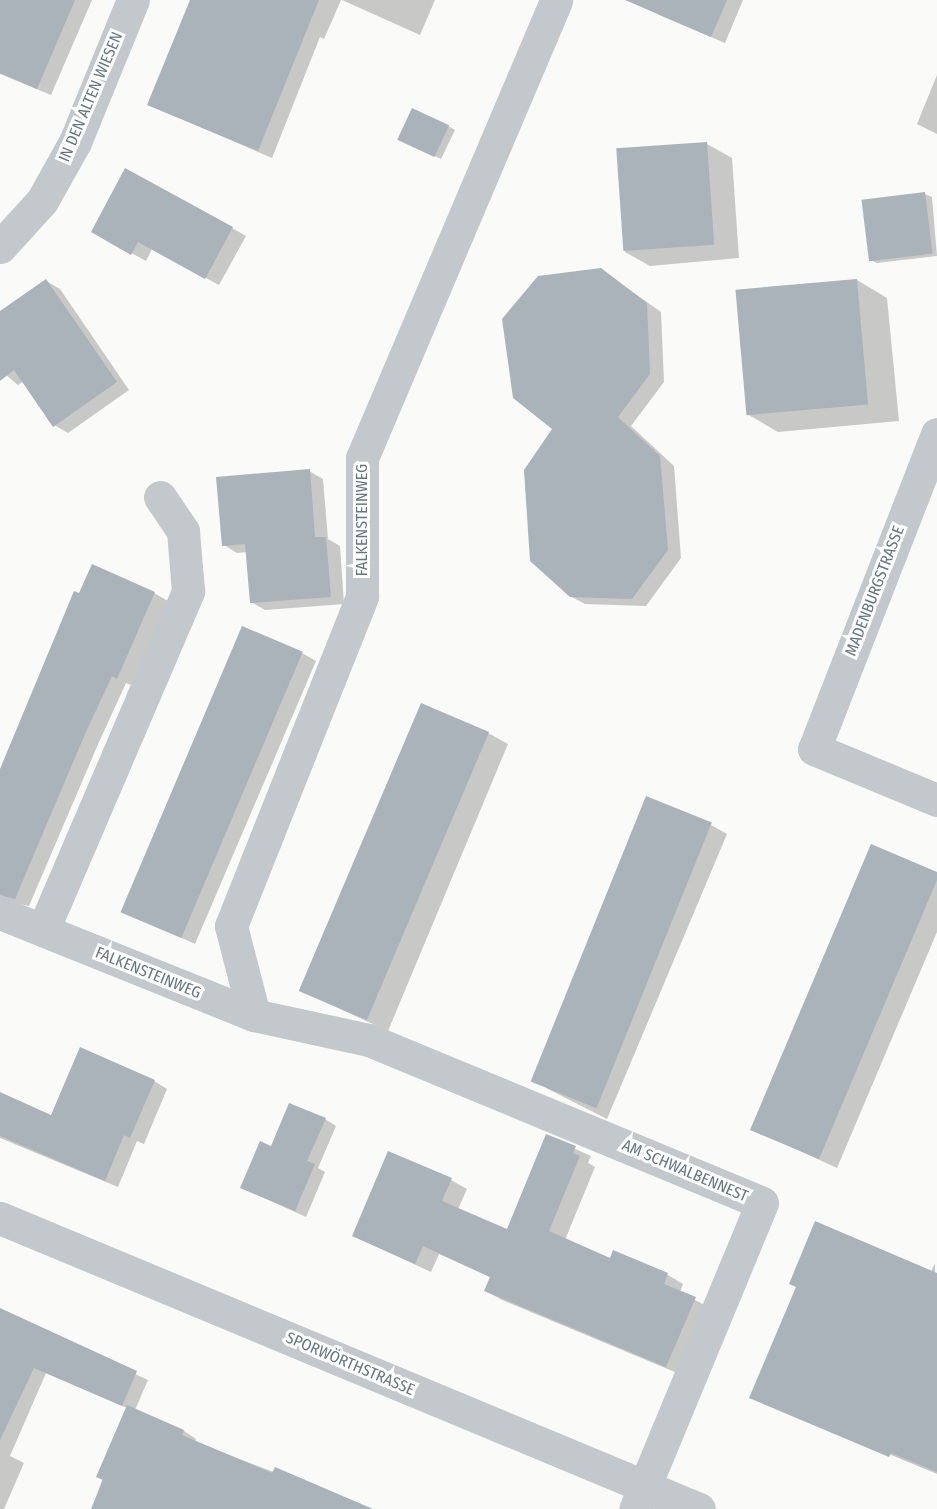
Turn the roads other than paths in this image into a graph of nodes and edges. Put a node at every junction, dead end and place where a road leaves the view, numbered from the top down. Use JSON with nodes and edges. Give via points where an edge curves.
{"nodes":[{"id":1,"x":133,"y":0,"type":"edge"},
{"id":2,"x":556,"y":0,"type":"edge"},
{"id":3,"x":0,"y":247,"type":"edge"},
{"id":4,"x":937,"y":434,"type":"edge"},
{"id":5,"x":160,"y":497,"type":"dead end"},
{"id":6,"x":937,"y":800,"type":"edge"},
{"id":7,"x":0,"y":913,"type":"edge"},
{"id":8,"x":43,"y":930,"type":"junction"},
{"id":9,"x":254,"y":1015,"type":"junction"},
{"id":10,"x":369,"y":1040,"type":"joint"},
{"id":11,"x":0,"y":1218,"type":"edge"},
{"id":12,"x":640,"y":1498,"type":"edge"},
{"id":13,"x":699,"y":1509,"type":"edge"}],
"edges":[{"from":1,"to":3,"type":"street","name":"IN DEN ALTEN WIESEN","via":[[75,142],[42,201]]},
{"from":2,"to":9,"type":"street","name":"FALKENSTEINWEG","via":[[362,458],[362,596],[231,926]]},
{"from":4,"to":6,"type":"street","name":"MADENBURGSTRASSE","via":[[814,749]]},
{"from":5,"to":8,"type":"street","via":[[183,531],[188,591]]},
{"from":7,"to":8,"type":"street","name":"FALKENSTEINWEG"},
{"from":8,"to":9,"type":"street","name":"FALKENSTEINWEG"},
{"from":9,"to":10,"type":"street","name":"FALKENSTEINWEG"},
{"from":10,"to":12,"type":"street","name":"AM SCHWALBENNEST","via":[[762,1203]]},
{"from":11,"to":12,"type":"street","name":"SPORWÖRTHSTRASSE"},
{"from":12,"to":13,"type":"street","name":"SPORWÖRTHSTRASSE"}]}
